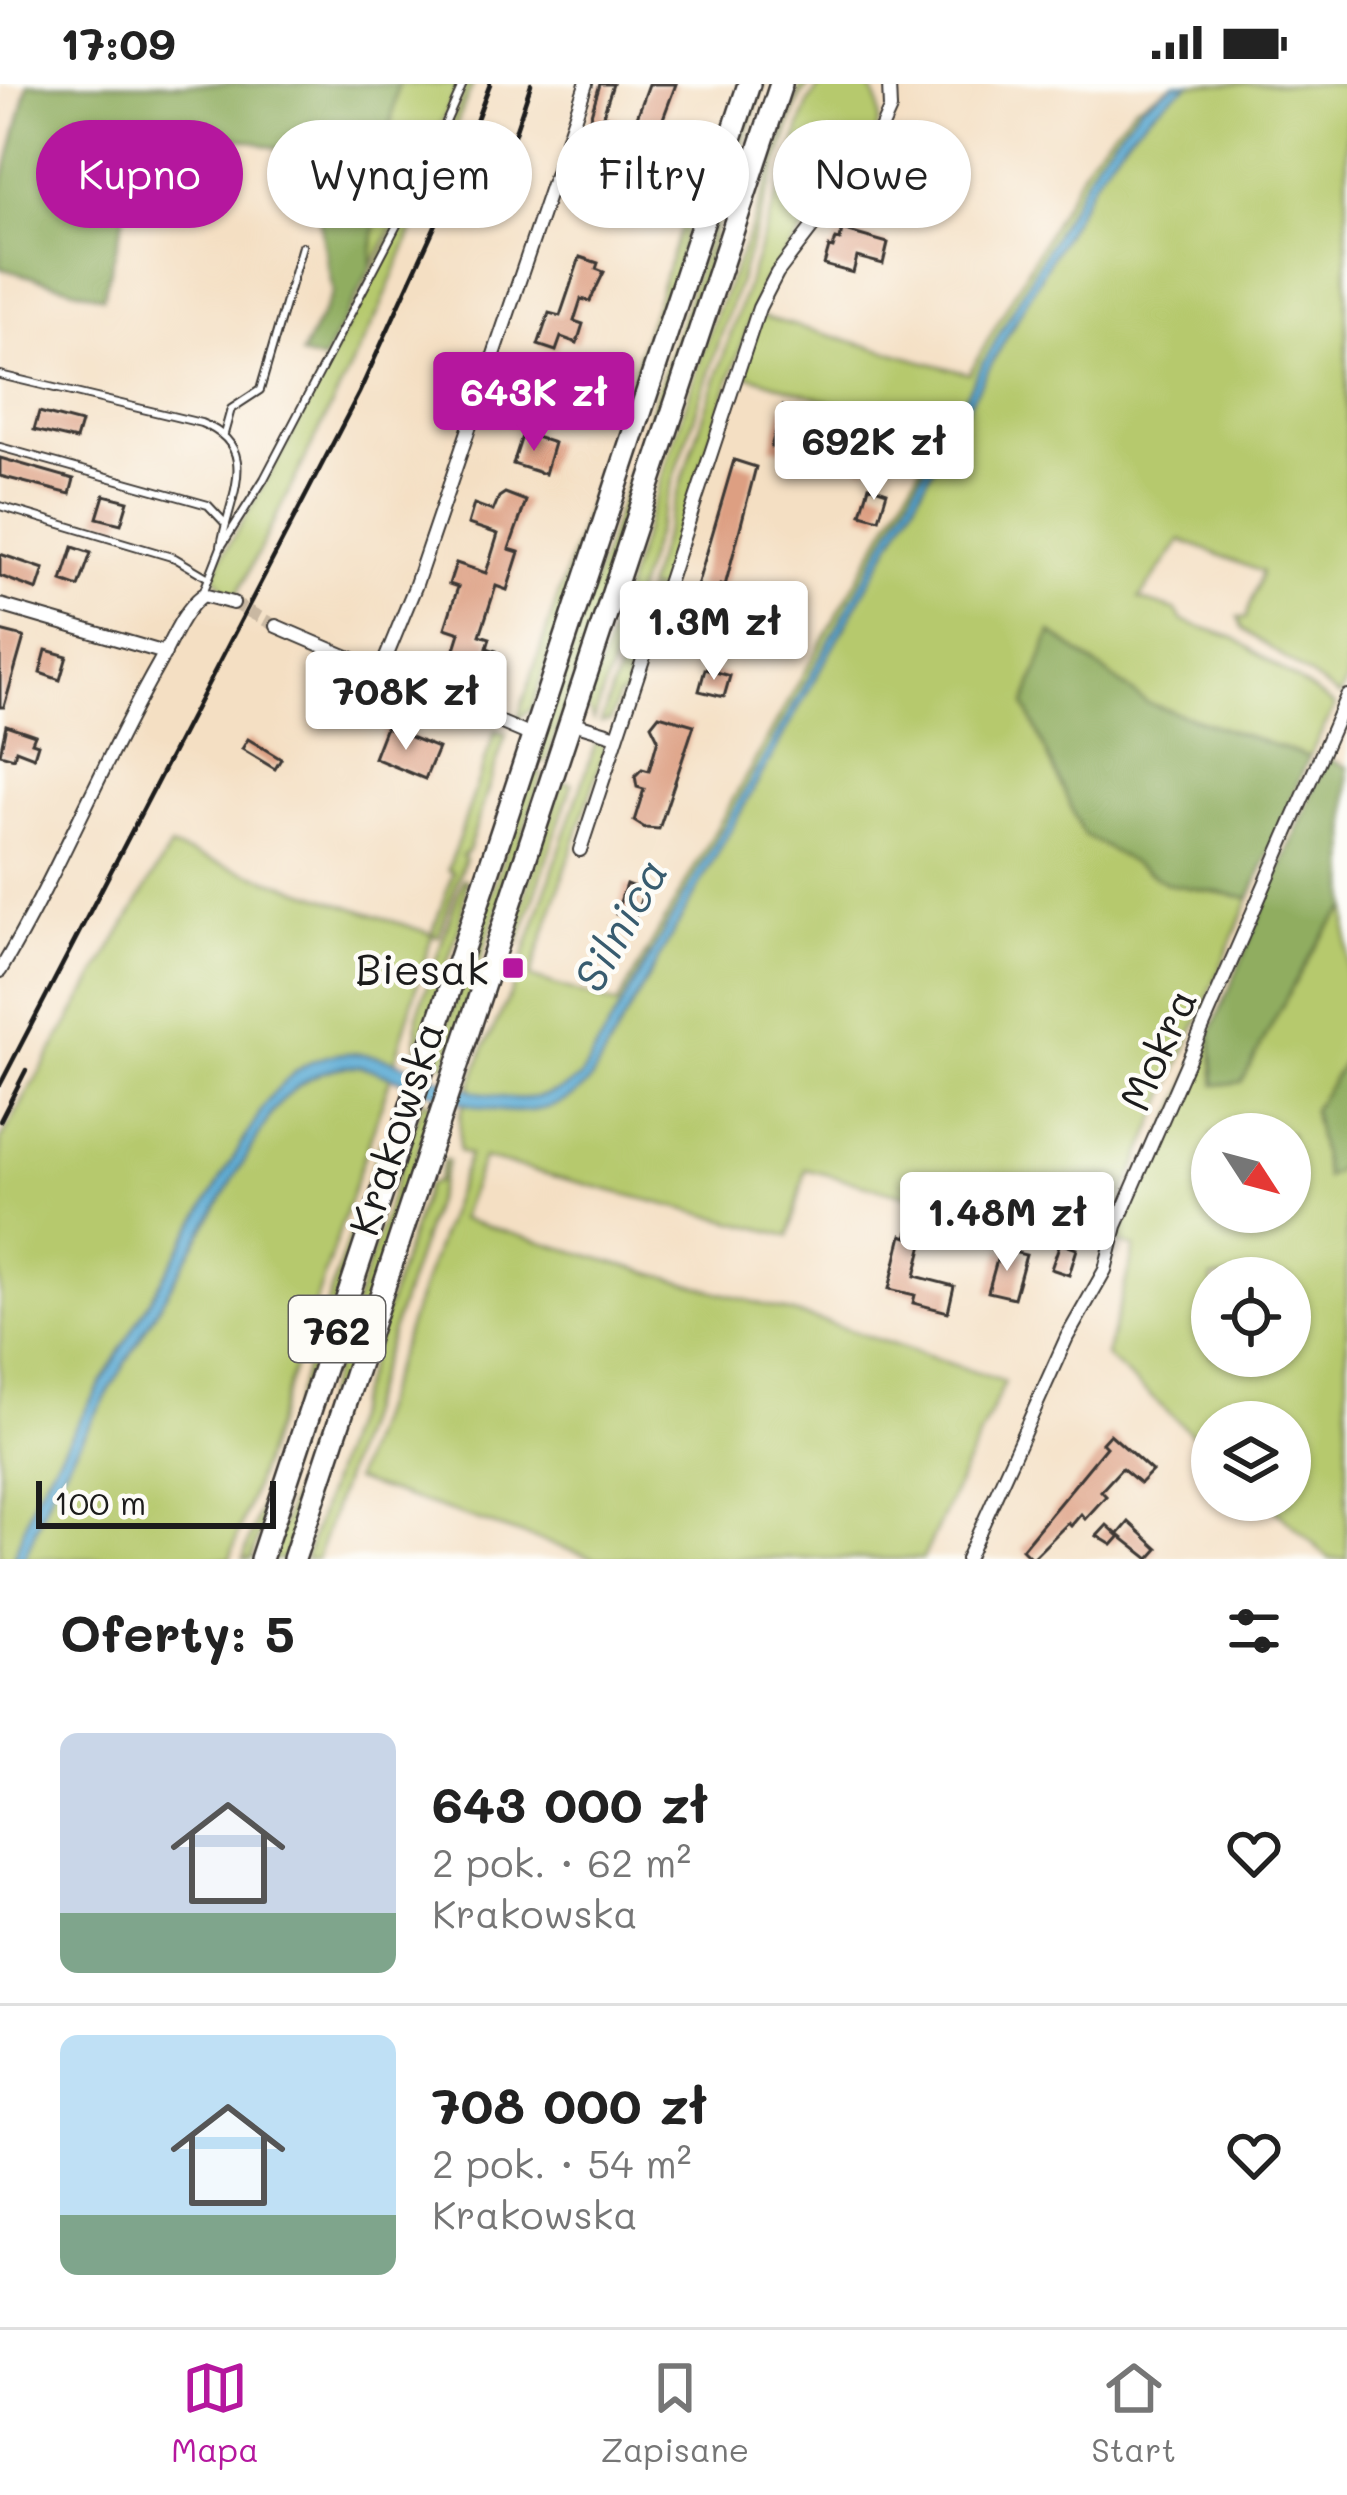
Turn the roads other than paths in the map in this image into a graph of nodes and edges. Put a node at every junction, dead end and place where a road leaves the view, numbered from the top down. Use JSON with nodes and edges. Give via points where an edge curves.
{"nodes":[{"id":1,"x":463,"y":84,"type":"edge"},
{"id":2,"x":586,"y":84,"type":"edge"},
{"id":3,"x":749,"y":84,"type":"edge"},
{"id":4,"x":781,"y":84,"type":"edge"},
{"id":5,"x":889,"y":84,"type":"edge"},
{"id":6,"x":302,"y":246,"type":"dead end"},
{"id":7,"x":0,"y":374,"type":"edge"},
{"id":8,"x":224,"y":434,"type":"junction"},
{"id":9,"x":0,"y":447,"type":"edge"},
{"id":10,"x":0,"y":506,"type":"edge"},
{"id":11,"x":225,"y":523,"type":"junction"},
{"id":12,"x":221,"y":548,"type":"junction"},
{"id":13,"x":207,"y":577,"type":"junction"},
{"id":14,"x":203,"y":595,"type":"junction"},
{"id":15,"x":233,"y":603,"type":"tunnel mouth"},
{"id":16,"x":0,"y":604,"type":"edge"},
{"id":17,"x":276,"y":626,"type":"tunnel mouth"},
{"id":18,"x":165,"y":653,"type":"junction"},
{"id":19,"x":380,"y":672,"type":"junction"},
{"id":20,"x":1347,"y":696,"type":"edge"},
{"id":21,"x":570,"y":722,"type":"junction"},
{"id":22,"x":532,"y":736,"type":"junction"},
{"id":23,"x":617,"y":736,"type":"junction"},
{"id":24,"x":580,"y":850,"type":"dead end"},
{"id":25,"x":0,"y":971,"type":"edge"},
{"id":26,"x":261,"y":1559,"type":"edge"},
{"id":27,"x":294,"y":1559,"type":"edge"},
{"id":28,"x":967,"y":1559,"type":"edge"}],
"edges":[{"from":1,"to":12,"type":"lane","via":[[302,409]]},
{"from":2,"to":19,"type":"street"},
{"from":3,"to":22,"type":"main road","name":"Krakowska","number":"762"},
{"from":4,"to":21,"type":"main road","name":"Krakowska","number":"762"},
{"from":5,"to":23,"type":"street","via":[[890,109],[872,149],[759,308]]},
{"from":6,"to":8,"type":"lane","via":[[260,390],[231,410]]},
{"from":7,"to":8,"type":"lane"},
{"from":8,"to":11,"type":"lane","via":[[239,464]]},
{"from":9,"to":11,"type":"lane","via":[[208,505]]},
{"from":10,"to":13,"type":"lane","via":[[175,558]]},
{"from":11,"to":12,"type":"lane"},
{"from":12,"to":13,"type":"lane"},
{"from":13,"to":14,"type":"lane"},
{"from":14,"to":15,"type":"street"},
{"from":14,"to":18,"type":"street"},
{"from":16,"to":18,"type":"street"},
{"from":17,"to":19,"type":"street"},
{"from":18,"to":25,"type":"street"},
{"from":19,"to":22,"type":"street"},
{"from":20,"to":28,"type":"street","name":"Mokra","via":[[1116,1226],[1105,1270]]},
{"from":21,"to":23,"type":"street"},
{"from":21,"to":27,"type":"main road","name":"Krakowska","number":"762"},
{"from":22,"to":26,"type":"main road","name":"Krakowska","number":"762"},
{"from":23,"to":24,"type":"street"}]}
